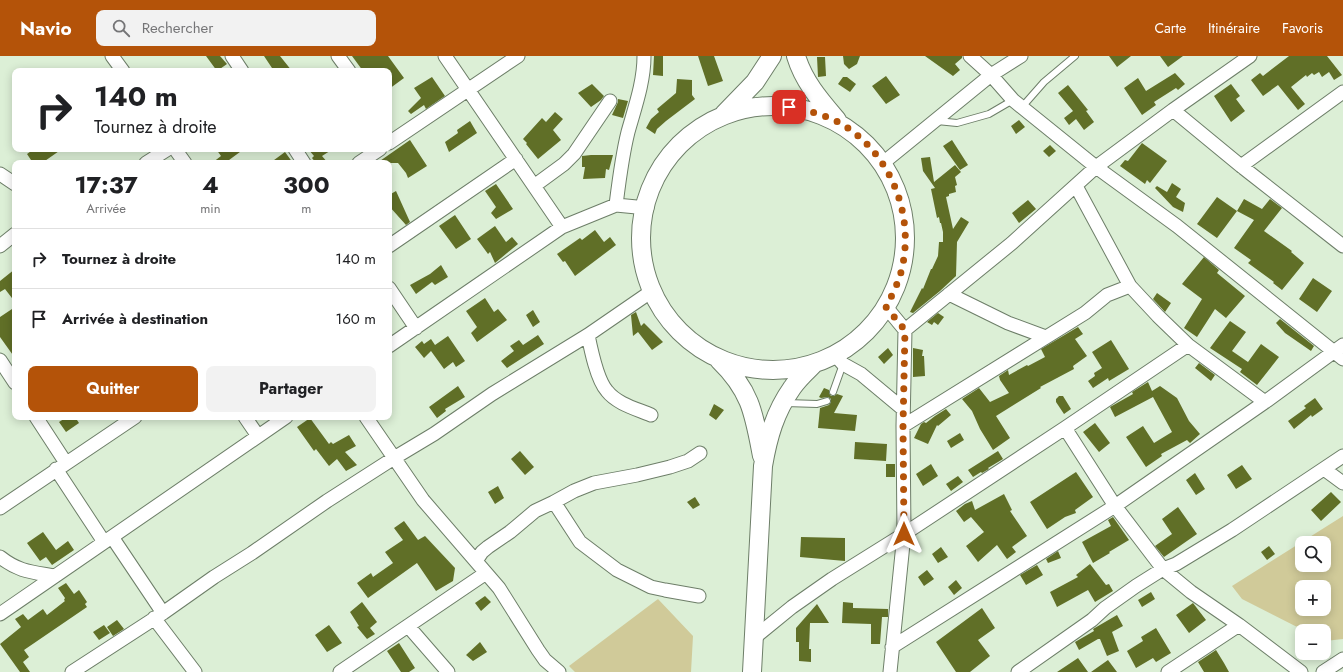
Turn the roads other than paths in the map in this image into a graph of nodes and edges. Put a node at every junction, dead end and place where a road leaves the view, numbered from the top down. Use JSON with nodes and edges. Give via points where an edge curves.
{"nodes":[{"id":1,"x":112,"y":56,"type":"edge"},
{"id":2,"x":232,"y":56,"type":"edge"},
{"id":3,"x":338,"y":56,"type":"edge"},
{"id":4,"x":445,"y":56,"type":"edge"},
{"id":5,"x":518,"y":56,"type":"edge"},
{"id":6,"x":644,"y":56,"type":"edge"},
{"id":7,"x":772,"y":56,"type":"edge"},
{"id":8,"x":796,"y":56,"type":"edge"},
{"id":9,"x":970,"y":56,"type":"edge"},
{"id":10,"x":1022,"y":56,"type":"edge"},
{"id":11,"x":1075,"y":56,"type":"edge"},
{"id":12,"x":1250,"y":56,"type":"edge"},
{"id":13,"x":121,"y":68,"type":"edge"},
{"id":14,"x":240,"y":68,"type":"edge"},
{"id":15,"x":346,"y":68,"type":"edge"},
{"id":16,"x":992,"y":75,"type":"junction"},
{"id":17,"x":468,"y":90,"type":"junction"},
{"id":18,"x":1343,"y":92,"type":"edge"},
{"id":19,"x":610,"y":101,"type":"dead end"},
{"id":20,"x":1018,"y":104,"type":"junction"},
{"id":21,"x":1173,"y":110,"type":"junction"},
{"id":22,"x":721,"y":117,"type":"junction"},
{"id":23,"x":936,"y":120,"type":"junction"},
{"id":24,"x":839,"y":122,"type":"junction"},
{"id":25,"x":392,"y":137,"type":"edge"},
{"id":26,"x":163,"y":152,"type":"edge"},
{"id":27,"x":376,"y":152,"type":"edge"},
{"id":28,"x":516,"y":159,"type":"junction"},
{"id":29,"x":151,"y":160,"type":"edge"},
{"id":30,"x":364,"y":160,"type":"edge"},
{"id":31,"x":883,"y":163,"type":"junction"},
{"id":32,"x":1241,"y":166,"type":"junction"},
{"id":33,"x":1096,"y":168,"type":"junction"},
{"id":34,"x":1,"y":176,"type":"edge"},
{"id":35,"x":12,"y":182,"type":"edge"},
{"id":36,"x":534,"y":186,"type":"junction"},
{"id":37,"x":1076,"y":186,"type":"junction"},
{"id":38,"x":616,"y":205,"type":"junction"},
{"id":39,"x":646,"y":208,"type":"junction"},
{"id":40,"x":562,"y":227,"type":"junction"},
{"id":41,"x":12,"y":236,"type":"edge"},
{"id":42,"x":392,"y":244,"type":"edge"},
{"id":43,"x":0,"y":246,"type":"edge"},
{"id":44,"x":1343,"y":246,"type":"edge"},
{"id":45,"x":1130,"y":286,"type":"junction"},
{"id":46,"x":652,"y":291,"type":"junction"},
{"id":47,"x":392,"y":292,"type":"edge"},
{"id":48,"x":949,"y":294,"type":"junction"},
{"id":49,"x":886,"y":307,"type":"junction"},
{"id":50,"x":416,"y":328,"type":"junction"},
{"id":51,"x":905,"y":330,"type":"junction"},
{"id":52,"x":588,"y":335,"type":"junction"},
{"id":53,"x":1046,"y":337,"type":"junction"},
{"id":54,"x":392,"y":344,"type":"edge"},
{"id":55,"x":1188,"y":346,"type":"junction"},
{"id":56,"x":1340,"y":352,"type":"edge"},
{"id":57,"x":717,"y":358,"type":"junction"},
{"id":58,"x":839,"y":359,"type":"junction"},
{"id":59,"x":0,"y":360,"type":"edge"},
{"id":60,"x":815,"y":363,"type":"junction"},
{"id":61,"x":12,"y":378,"type":"edge"},
{"id":62,"x":833,"y":392,"type":"dead end"},
{"id":63,"x":827,"y":401,"type":"dead end"},
{"id":64,"x":1265,"y":402,"type":"junction"},
{"id":65,"x":782,"y":403,"type":"junction"},
{"id":66,"x":903,"y":409,"type":"junction"},
{"id":67,"x":651,"y":415,"type":"dead end"},
{"id":68,"x":38,"y":420,"type":"edge"},
{"id":69,"x":130,"y":420,"type":"edge"},
{"id":70,"x":247,"y":420,"type":"edge"},
{"id":71,"x":282,"y":420,"type":"edge"},
{"id":72,"x":368,"y":420,"type":"edge"},
{"id":73,"x":903,"y":426,"type":"junction"},
{"id":74,"x":1065,"y":428,"type":"junction"},
{"id":75,"x":258,"y":436,"type":"junction"},
{"id":76,"x":700,"y":453,"type":"dead end"},
{"id":77,"x":1343,"y":456,"type":"edge"},
{"id":78,"x":394,"y":458,"type":"junction"},
{"id":79,"x":61,"y":466,"type":"junction"},
{"id":80,"x":764,"y":466,"type":"junction"},
{"id":81,"x":1324,"y":469,"type":"junction"},
{"id":82,"x":1343,"y":483,"type":"edge"},
{"id":83,"x":554,"y":502,"type":"junction"},
{"id":84,"x":1115,"y":506,"type":"junction"},
{"id":85,"x":0,"y":508,"type":"edge"},
{"id":86,"x":904,"y":534,"type":"junction"},
{"id":87,"x":108,"y":540,"type":"junction"},
{"id":88,"x":0,"y":558,"type":"edge"},
{"id":89,"x":476,"y":561,"type":"junction"},
{"id":90,"x":1163,"y":569,"type":"junction"},
{"id":91,"x":486,"y":573,"type":"junction"},
{"id":92,"x":55,"y":576,"type":"junction"},
{"id":93,"x":698,"y":596,"type":"dead end"},
{"id":94,"x":0,"y":614,"type":"edge"},
{"id":95,"x":159,"y":615,"type":"junction"},
{"id":96,"x":1240,"y":625,"type":"junction"},
{"id":97,"x":408,"y":626,"type":"junction"},
{"id":98,"x":754,"y":638,"type":"junction"},
{"id":99,"x":892,"y":647,"type":"junction"},
{"id":100,"x":1343,"y":659,"type":"edge"},
{"id":101,"x":72,"y":672,"type":"edge"},
{"id":102,"x":195,"y":672,"type":"edge"},
{"id":103,"x":340,"y":672,"type":"edge"},
{"id":104,"x":448,"y":672,"type":"edge"},
{"id":105,"x":558,"y":672,"type":"edge"},
{"id":106,"x":752,"y":672,"type":"edge"},
{"id":107,"x":890,"y":672,"type":"edge"},
{"id":108,"x":1018,"y":672,"type":"edge"},
{"id":109,"x":1168,"y":672,"type":"edge"},
{"id":110,"x":1301,"y":672,"type":"edge"},
{"id":111,"x":1322,"y":672,"type":"edge"}],
"edges":[{"from":1,"to":13,"type":"street"},
{"from":2,"to":14,"type":"street"},
{"from":3,"to":15,"type":"street"},
{"from":4,"to":17,"type":"street"},
{"from":5,"to":17,"type":"street"},
{"from":6,"to":38,"type":"street","via":[[638,98],[622,162]]},
{"from":7,"to":22,"type":"street","via":[[755,82]]},
{"from":8,"to":24,"type":"street","via":[[806,80]]},
{"from":9,"to":16,"type":"street"},
{"from":10,"to":16,"type":"street"},
{"from":11,"to":20,"type":"lane"},
{"from":12,"to":21,"type":"street"},
{"from":16,"to":20,"type":"street"},
{"from":16,"to":23,"type":"street"},
{"from":17,"to":25,"type":"street"},
{"from":17,"to":28,"type":"street"},
{"from":18,"to":32,"type":"street"},
{"from":19,"to":36,"type":"street","via":[[574,154]]},
{"from":20,"to":23,"type":"lane","via":[[956,123]]},
{"from":20,"to":33,"type":"street"},
{"from":21,"to":32,"type":"street"},
{"from":21,"to":33,"type":"street"},
{"from":22,"to":24,"type":"street","via":[[746,108],[778,106],[811,111]]},
{"from":22,"to":39,"type":"street","via":[[687,138],[671,154],[659,172]]},
{"from":23,"to":31,"type":"street"},
{"from":24,"to":31,"type":"street","via":[[863,140]]},
{"from":26,"to":29,"type":"street"},
{"from":27,"to":30,"type":"street"},
{"from":28,"to":36,"type":"street"},
{"from":28,"to":42,"type":"street"},
{"from":31,"to":49,"type":"street","via":[[897,189],[904,218],[905,248],[898,282]]},
{"from":32,"to":44,"type":"street"},
{"from":33,"to":37,"type":"street"},
{"from":33,"to":56,"type":"street","via":[[1177,226]]},
{"from":34,"to":35,"type":"street"},
{"from":36,"to":40,"type":"street"},
{"from":37,"to":45,"type":"street"},
{"from":37,"to":48,"type":"street"},
{"from":38,"to":39,"type":"street"},
{"from":38,"to":40,"type":"street"},
{"from":39,"to":46,"type":"street","via":[[641,225],[642,259]]},
{"from":40,"to":50,"type":"street"},
{"from":41,"to":43,"type":"street"},
{"from":45,"to":53,"type":"street","via":[[1107,295],[1085,313]]},
{"from":45,"to":55,"type":"street"},
{"from":46,"to":52,"type":"street"},
{"from":46,"to":57,"type":"street","via":[[663,312],[678,330],[696,346]]},
{"from":47,"to":50,"type":"street"},
{"from":48,"to":51,"type":"street"},
{"from":48,"to":53,"type":"street","via":[[1008,323]]},
{"from":49,"to":51,"type":"street"},
{"from":49,"to":58,"type":"street","via":[[869,329]]},
{"from":50,"to":54,"type":"street"},
{"from":51,"to":66,"type":"street"},
{"from":52,"to":67,"type":"street","via":[[593,358],[607,391],[619,401]]},
{"from":52,"to":78,"type":"street"},
{"from":53,"to":73,"type":"street"},
{"from":55,"to":64,"type":"street"},
{"from":55,"to":74,"type":"street"},
{"from":56,"to":64,"type":"street"},
{"from":57,"to":60,"type":"street","via":[[739,366],[776,370]]},
{"from":57,"to":80,"type":"street","via":[[738,381],[747,396]]},
{"from":58,"to":60,"type":"street"},
{"from":58,"to":62,"type":"lane"},
{"from":58,"to":66,"type":"street"},
{"from":59,"to":61,"type":"street"},
{"from":60,"to":65,"type":"street","via":[[792,387]]},
{"from":63,"to":65,"type":"lane","via":[[817,404]]},
{"from":64,"to":84,"type":"street"},
{"from":65,"to":80,"type":"street","via":[[774,421]]},
{"from":66,"to":73,"type":"street"},
{"from":68,"to":79,"type":"street"},
{"from":69,"to":79,"type":"street"},
{"from":70,"to":75,"type":"street"},
{"from":71,"to":75,"type":"street"},
{"from":72,"to":78,"type":"street"},
{"from":73,"to":86,"type":"street"},
{"from":74,"to":84,"type":"street"},
{"from":74,"to":86,"type":"street"},
{"from":75,"to":87,"type":"street"},
{"from":76,"to":83,"type":"street","via":[[688,461],[670,467],[594,483]]},
{"from":77,"to":81,"type":"street"},
{"from":78,"to":89,"type":"street","via":[[423,500]]},
{"from":78,"to":95,"type":"street"},
{"from":79,"to":85,"type":"street"},
{"from":79,"to":87,"type":"street"},
{"from":80,"to":98,"type":"street"},
{"from":81,"to":82,"type":"street"},
{"from":81,"to":90,"type":"street","via":[[1232,530],[1176,564]]},
{"from":83,"to":89,"type":"street","via":[[535,511],[482,552]]},
{"from":83,"to":93,"type":"street","via":[[580,542],[617,570],[651,587]]},
{"from":84,"to":90,"type":"street"},
{"from":84,"to":99,"type":"street"},
{"from":86,"to":98,"type":"street","via":[[832,579]]},
{"from":86,"to":99,"type":"street"},
{"from":87,"to":92,"type":"street"},
{"from":87,"to":95,"type":"street"},
{"from":88,"to":92,"type":"street","via":[[23,571]]},
{"from":89,"to":91,"type":"street"},
{"from":90,"to":96,"type":"street","via":[[1191,592]]},
{"from":90,"to":108,"type":"street"},
{"from":91,"to":97,"type":"street"},
{"from":91,"to":105,"type":"street","via":[[503,594],[545,660]]},
{"from":92,"to":94,"type":"street"},
{"from":95,"to":101,"type":"street"},
{"from":95,"to":102,"type":"street"},
{"from":96,"to":109,"type":"street"},
{"from":96,"to":110,"type":"street"},
{"from":97,"to":103,"type":"street"},
{"from":97,"to":104,"type":"street"},
{"from":98,"to":106,"type":"street"},
{"from":99,"to":107,"type":"street"},
{"from":100,"to":111,"type":"street"}]}
